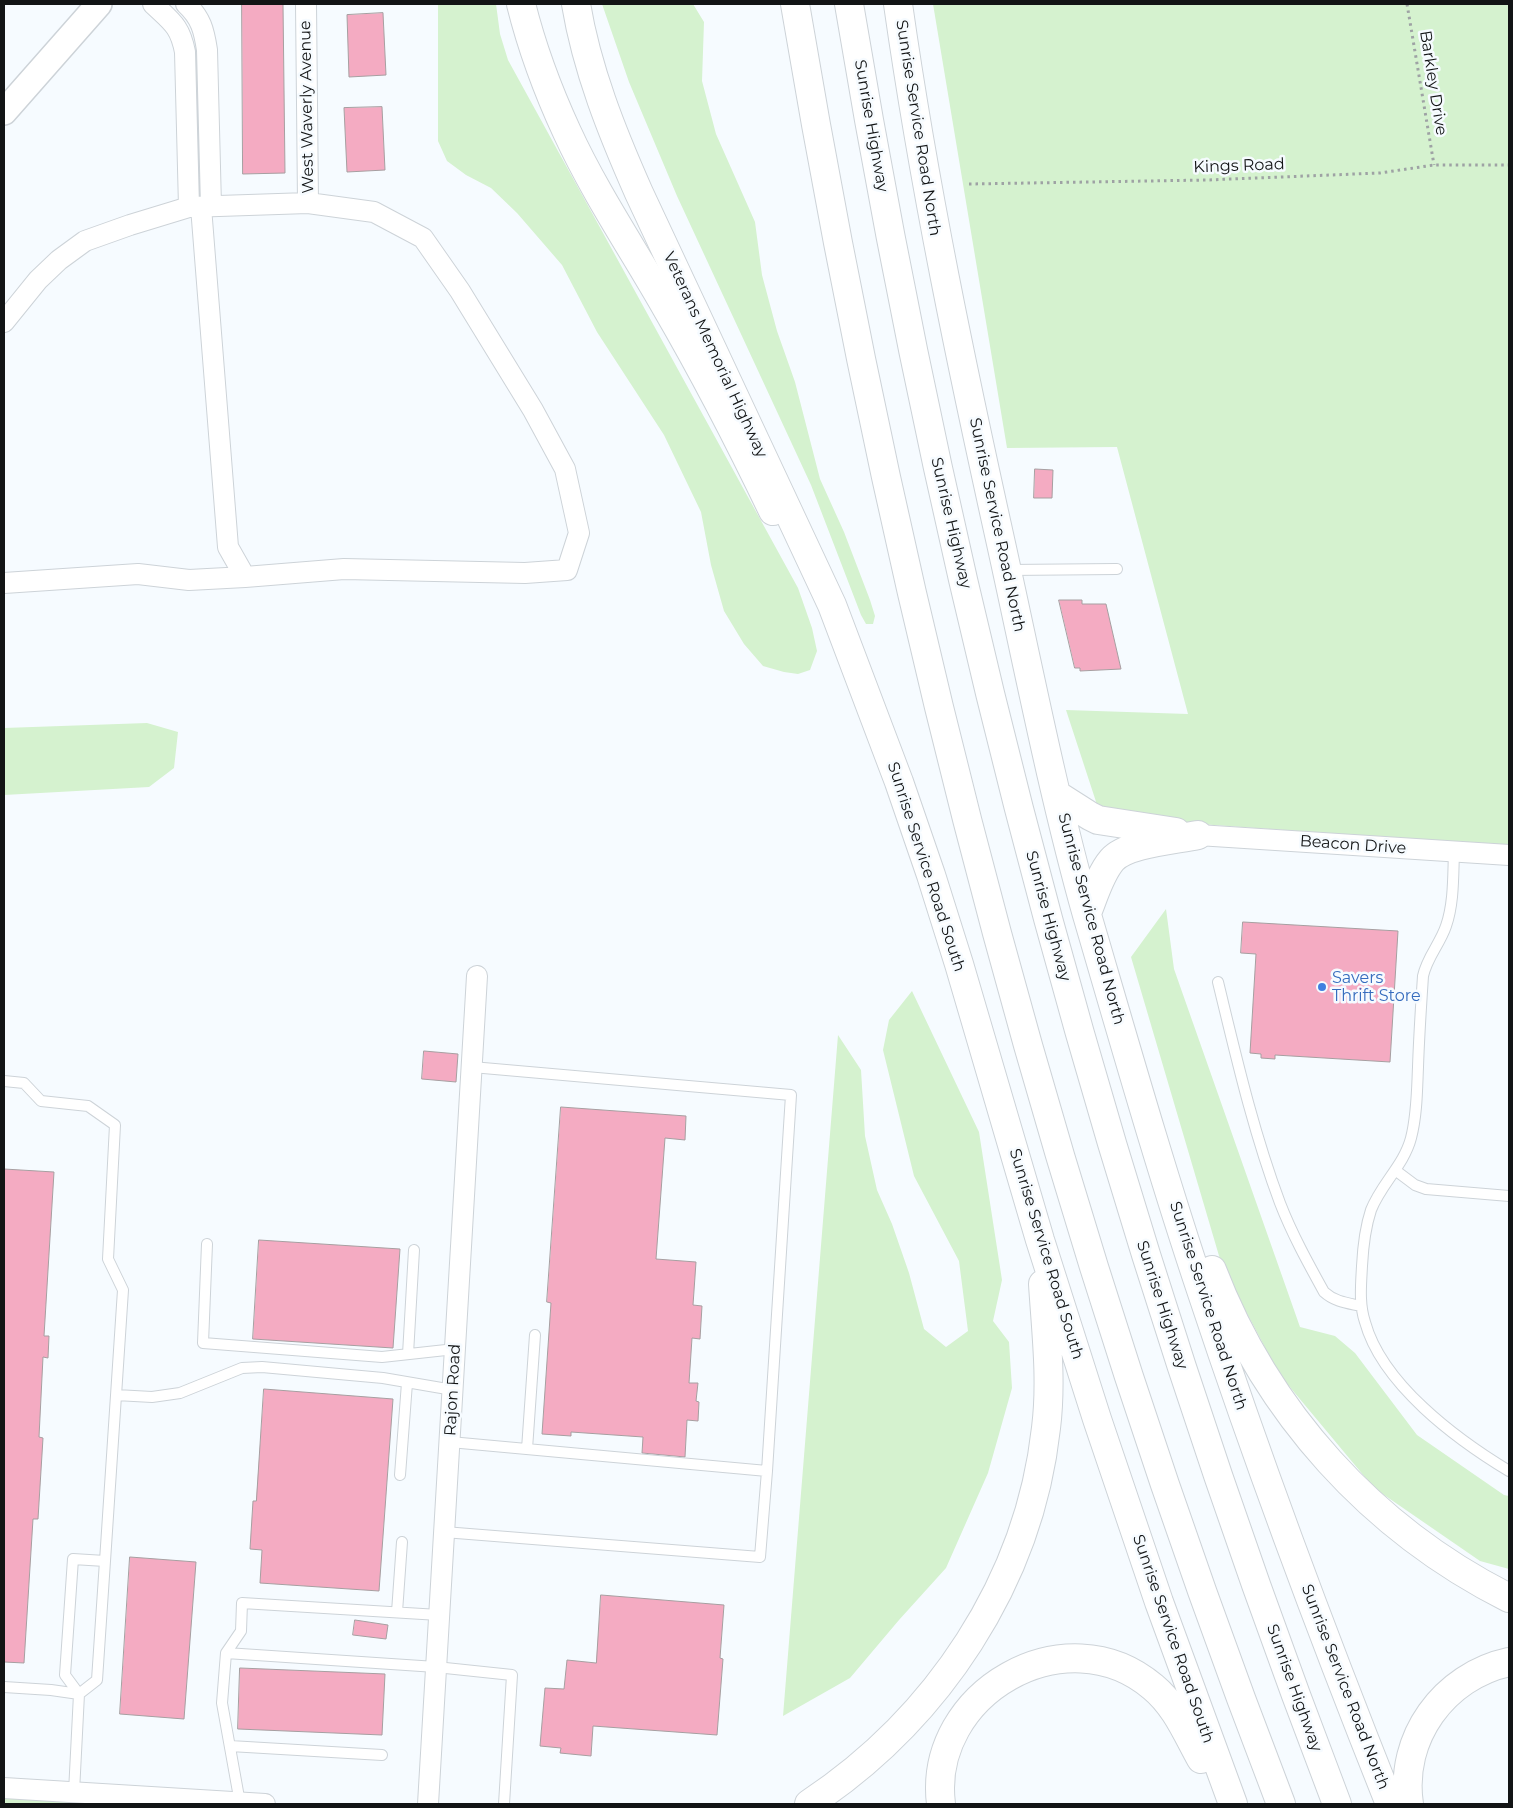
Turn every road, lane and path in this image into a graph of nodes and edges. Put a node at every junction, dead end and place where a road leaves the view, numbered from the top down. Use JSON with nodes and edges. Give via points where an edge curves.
{"nodes":[{"id":1,"x":99,"y":4,"type":"edge"},
{"id":2,"x":153,"y":4,"type":"edge"},
{"id":3,"x":186,"y":4,"type":"edge"},
{"id":4,"x":306,"y":4,"type":"edge"},
{"id":5,"x":521,"y":4,"type":"edge"},
{"id":6,"x":576,"y":4,"type":"edge"},
{"id":7,"x":795,"y":4,"type":"edge"},
{"id":8,"x":849,"y":4,"type":"edge"},
{"id":9,"x":898,"y":4,"type":"edge"},
{"id":10,"x":1407,"y":4,"type":"edge"},
{"id":11,"x":4,"y":112,"type":"edge"},
{"id":12,"x":1434,"y":165,"type":"junction"},
{"id":13,"x":1509,"y":165,"type":"edge"},
{"id":14,"x":969,"y":184,"type":"dead end"},
{"id":15,"x":308,"y":203,"type":"junction"},
{"id":16,"x":200,"y":207,"type":"junction"},
{"id":17,"x":4,"y":322,"type":"edge"},
{"id":18,"x":1007,"y":570,"type":"junction"},
{"id":19,"x":1118,"y":570,"type":"dead end"},
{"id":20,"x":244,"y":577,"type":"junction"},
{"id":21,"x":4,"y":583,"type":"edge"},
{"id":22,"x":868,"y":702,"type":"junction"},
{"id":23,"x":1057,"y":795,"type":"junction"},
{"id":24,"x":1198,"y":836,"type":"junction"},
{"id":25,"x":1454,"y":852,"type":"junction"},
{"id":26,"x":1509,"y":855,"type":"edge"},
{"id":27,"x":1087,"y":913,"type":"junction"},
{"id":28,"x":477,"y":976,"type":"dead end"},
{"id":29,"x":1218,"y":982,"type":"dead end"},
{"id":30,"x":1120,"y":1024,"type":"junction"},
{"id":31,"x":472,"y":1067,"type":"junction"},
{"id":32,"x":4,"y":1081,"type":"edge"},
{"id":33,"x":1395,"y":1170,"type":"junction"},
{"id":34,"x":1509,"y":1196,"type":"edge"},
{"id":35,"x":1040,"y":1240,"type":"junction"},
{"id":36,"x":207,"y":1244,"type":"dead end"},
{"id":37,"x":414,"y":1250,"type":"dead end"},
{"id":38,"x":1362,"y":1306,"type":"junction"},
{"id":39,"x":535,"y":1335,"type":"dead end"},
{"id":40,"x":455,"y":1349,"type":"junction"},
{"id":41,"x":408,"y":1354,"type":"junction"},
{"id":42,"x":406,"y":1383,"type":"junction"},
{"id":43,"x":453,"y":1390,"type":"junction"},
{"id":44,"x":116,"y":1396,"type":"junction"},
{"id":45,"x":450,"y":1442,"type":"junction"},
{"id":46,"x":527,"y":1449,"type":"junction"},
{"id":47,"x":1509,"y":1470,"type":"edge"},
{"id":48,"x":767,"y":1471,"type":"junction"},
{"id":49,"x":400,"y":1475,"type":"dead end"},
{"id":50,"x":444,"y":1532,"type":"junction"},
{"id":51,"x":402,"y":1542,"type":"dead end"},
{"id":52,"x":105,"y":1561,"type":"junction"},
{"id":53,"x":1509,"y":1598,"type":"edge"},
{"id":54,"x":397,"y":1612,"type":"junction"},
{"id":55,"x":439,"y":1615,"type":"junction"},
{"id":56,"x":226,"y":1654,"type":"junction"},
{"id":57,"x":1509,"y":1662,"type":"edge"},
{"id":58,"x":436,"y":1667,"type":"junction"},
{"id":59,"x":4,"y":1687,"type":"edge"},
{"id":60,"x":79,"y":1694,"type":"junction"},
{"id":61,"x":230,"y":1746,"type":"junction"},
{"id":62,"x":382,"y":1755,"type":"dead end"},
{"id":63,"x":4,"y":1788,"type":"edge"},
{"id":64,"x":74,"y":1792,"type":"junction"},
{"id":65,"x":240,"y":1803,"type":"junction"},
{"id":66,"x":265,"y":1804,"type":"edge"},
{"id":67,"x":428,"y":1804,"type":"edge"},
{"id":68,"x":504,"y":1804,"type":"edge"},
{"id":69,"x":809,"y":1804,"type":"edge"},
{"id":70,"x":941,"y":1804,"type":"edge"},
{"id":71,"x":1226,"y":1804,"type":"edge"},
{"id":72,"x":1232,"y":1804,"type":"edge"},
{"id":73,"x":1281,"y":1804,"type":"edge"},
{"id":74,"x":1337,"y":1804,"type":"edge"},
{"id":75,"x":1390,"y":1804,"type":"edge"},
{"id":76,"x":1409,"y":1804,"type":"edge"}],
"edges":[{"from":1,"to":11,"type":"street"},
{"from":2,"to":16,"type":"street","via":[[182,35]]},
{"from":3,"to":16,"type":"street","via":[[203,27],[207,50]]},
{"from":4,"to":15,"type":"street","name":"West Waverly Avenue"},
{"from":5,"to":22,"type":"main road","via":[[552,98],[568,134],[714,392]]},
{"from":6,"to":22,"type":"main road","name":"Veterans Memorial Highway","via":[[592,75],[613,134],[832,605]]},
{"from":7,"to":73,"type":"main road","via":[[879,447],[935,691],[998,937],[1068,1180],[1132,1384]]},
{"from":8,"to":74,"type":"main road","name":"Sunrise Highway","via":[[924,405],[980,653],[1041,892],[1112,1144],[1189,1388]]},
{"from":9,"to":18,"type":"main road","name":"Sunrise Service Road North","via":[[928,196]]},
{"from":10,"to":12,"type":"path","name":"Barkley Drive"},
{"from":12,"to":13,"type":"path","name":"Kings Road"},
{"from":12,"to":14,"type":"path","name":"Kings Road","via":[[1380,173]]},
{"from":15,"to":16,"type":"street","name":"West Waverly Avenue"},
{"from":15,"to":20,"type":"street","via":[[374,212],[422,238],[460,290],[565,469],[580,533],[566,570],[525,573],[344,569]]},
{"from":16,"to":17,"type":"street","name":"West Waverly Avenue","via":[[130,224],[85,241],[38,280]]},
{"from":16,"to":20,"type":"street","via":[[228,548]]},
{"from":18,"to":19,"type":"lane"},
{"from":18,"to":23,"type":"main road","name":"Sunrise Service Road North"},
{"from":20,"to":21,"type":"street","via":[[189,580],[138,574]]},
{"from":22,"to":35,"type":"main road","name":"Sunrise Service Road South","via":[[931,875]]},
{"from":23,"to":24,"type":"main road","via":[[1098,820]]},
{"from":23,"to":27,"type":"main road","name":"Sunrise Service Road North"},
{"from":24,"to":25,"type":"street","name":"Beacon Drive"},
{"from":24,"to":27,"type":"main road","via":[[1132,848],[1113,858]]},
{"from":25,"to":26,"type":"street","name":"Beacon Drive"},
{"from":25,"to":33,"type":"lane","via":[[1449,916],[1423,976],[1412,1136]]},
{"from":27,"to":30,"type":"main road","name":"Sunrise Service Road North"},
{"from":28,"to":31,"type":"street","name":"Rajon Road"},
{"from":29,"to":38,"type":"lane","via":[[1244,1087],[1280,1204],[1324,1292],[1338,1301]]},
{"from":30,"to":53,"type":"main road","via":[[1161,1115],[1223,1298],[1278,1395],[1314,1445],[1362,1496],[1416,1542]]},
{"from":30,"to":75,"type":"main road","name":"Sunrise Service Road North","via":[[1172,1200],[1232,1382],[1331,1656]]},
{"from":31,"to":40,"type":"street","name":"Rajon Road"},
{"from":31,"to":48,"type":"lane","via":[[791,1095]]},
{"from":32,"to":44,"type":"lane","via":[[24,1083],[41,1101],[88,1106],[115,1125],[108,1259],[123,1290]]},
{"from":33,"to":34,"type":"lane","via":[[1426,1189]]},
{"from":33,"to":38,"type":"lane","via":[[1371,1210],[1366,1229]]},
{"from":35,"to":69,"type":"main road","via":[[1048,1357],[1046,1429],[1031,1503],[1007,1572],[974,1636],[931,1695],[885,1744]]},
{"from":35,"to":72,"type":"main road","name":"Sunrise Service Road South","via":[[1156,1592]]},
{"from":36,"to":41,"type":"lane","via":[[203,1343],[382,1356]]},
{"from":37,"to":41,"type":"lane"},
{"from":38,"to":47,"type":"lane","via":[[1369,1335],[1399,1381],[1451,1432]]},
{"from":39,"to":46,"type":"lane"},
{"from":40,"to":41,"type":"lane"},
{"from":40,"to":43,"type":"street","name":"Rajon Road"},
{"from":42,"to":43,"type":"lane"},
{"from":42,"to":44,"type":"lane","via":[[383,1378],[242,1368],[180,1393],[152,1397]]},
{"from":42,"to":49,"type":"lane"},
{"from":43,"to":45,"type":"street","name":"Rajon Road"},
{"from":44,"to":52,"type":"lane"},
{"from":45,"to":46,"type":"lane"},
{"from":45,"to":50,"type":"street","name":"Rajon Road"},
{"from":46,"to":48,"type":"lane"},
{"from":48,"to":50,"type":"lane","via":[[760,1557]]},
{"from":50,"to":55,"type":"street","name":"Rajon Road"},
{"from":51,"to":54,"type":"lane"},
{"from":52,"to":60,"type":"lane","via":[[97,1680]]},
{"from":52,"to":60,"type":"lane","via":[[73,1559],[65,1675]]},
{"from":54,"to":55,"type":"lane"},
{"from":54,"to":56,"type":"lane","via":[[242,1603],[242,1631]]},
{"from":55,"to":58,"type":"street","name":"Rajon Road"},
{"from":56,"to":58,"type":"lane"},
{"from":56,"to":61,"type":"lane","via":[[222,1703]]},
{"from":57,"to":76,"type":"main road","via":[[1466,1679],[1435,1706],[1411,1758]]},
{"from":58,"to":67,"type":"street","name":"Rajon Road"},
{"from":58,"to":68,"type":"lane","via":[[512,1675]]},
{"from":59,"to":60,"type":"lane"},
{"from":60,"to":64,"type":"lane"},
{"from":61,"to":62,"type":"lane"},
{"from":61,"to":65,"type":"lane"},
{"from":63,"to":64,"type":"street"},
{"from":64,"to":65,"type":"street"},
{"from":65,"to":66,"type":"street"},
{"from":70,"to":71,"type":"main road","via":[[940,1774],[945,1753],[974,1703],[1019,1670],[1042,1662],[1075,1659],[1117,1666],[1152,1686],[1177,1714]]}]}
